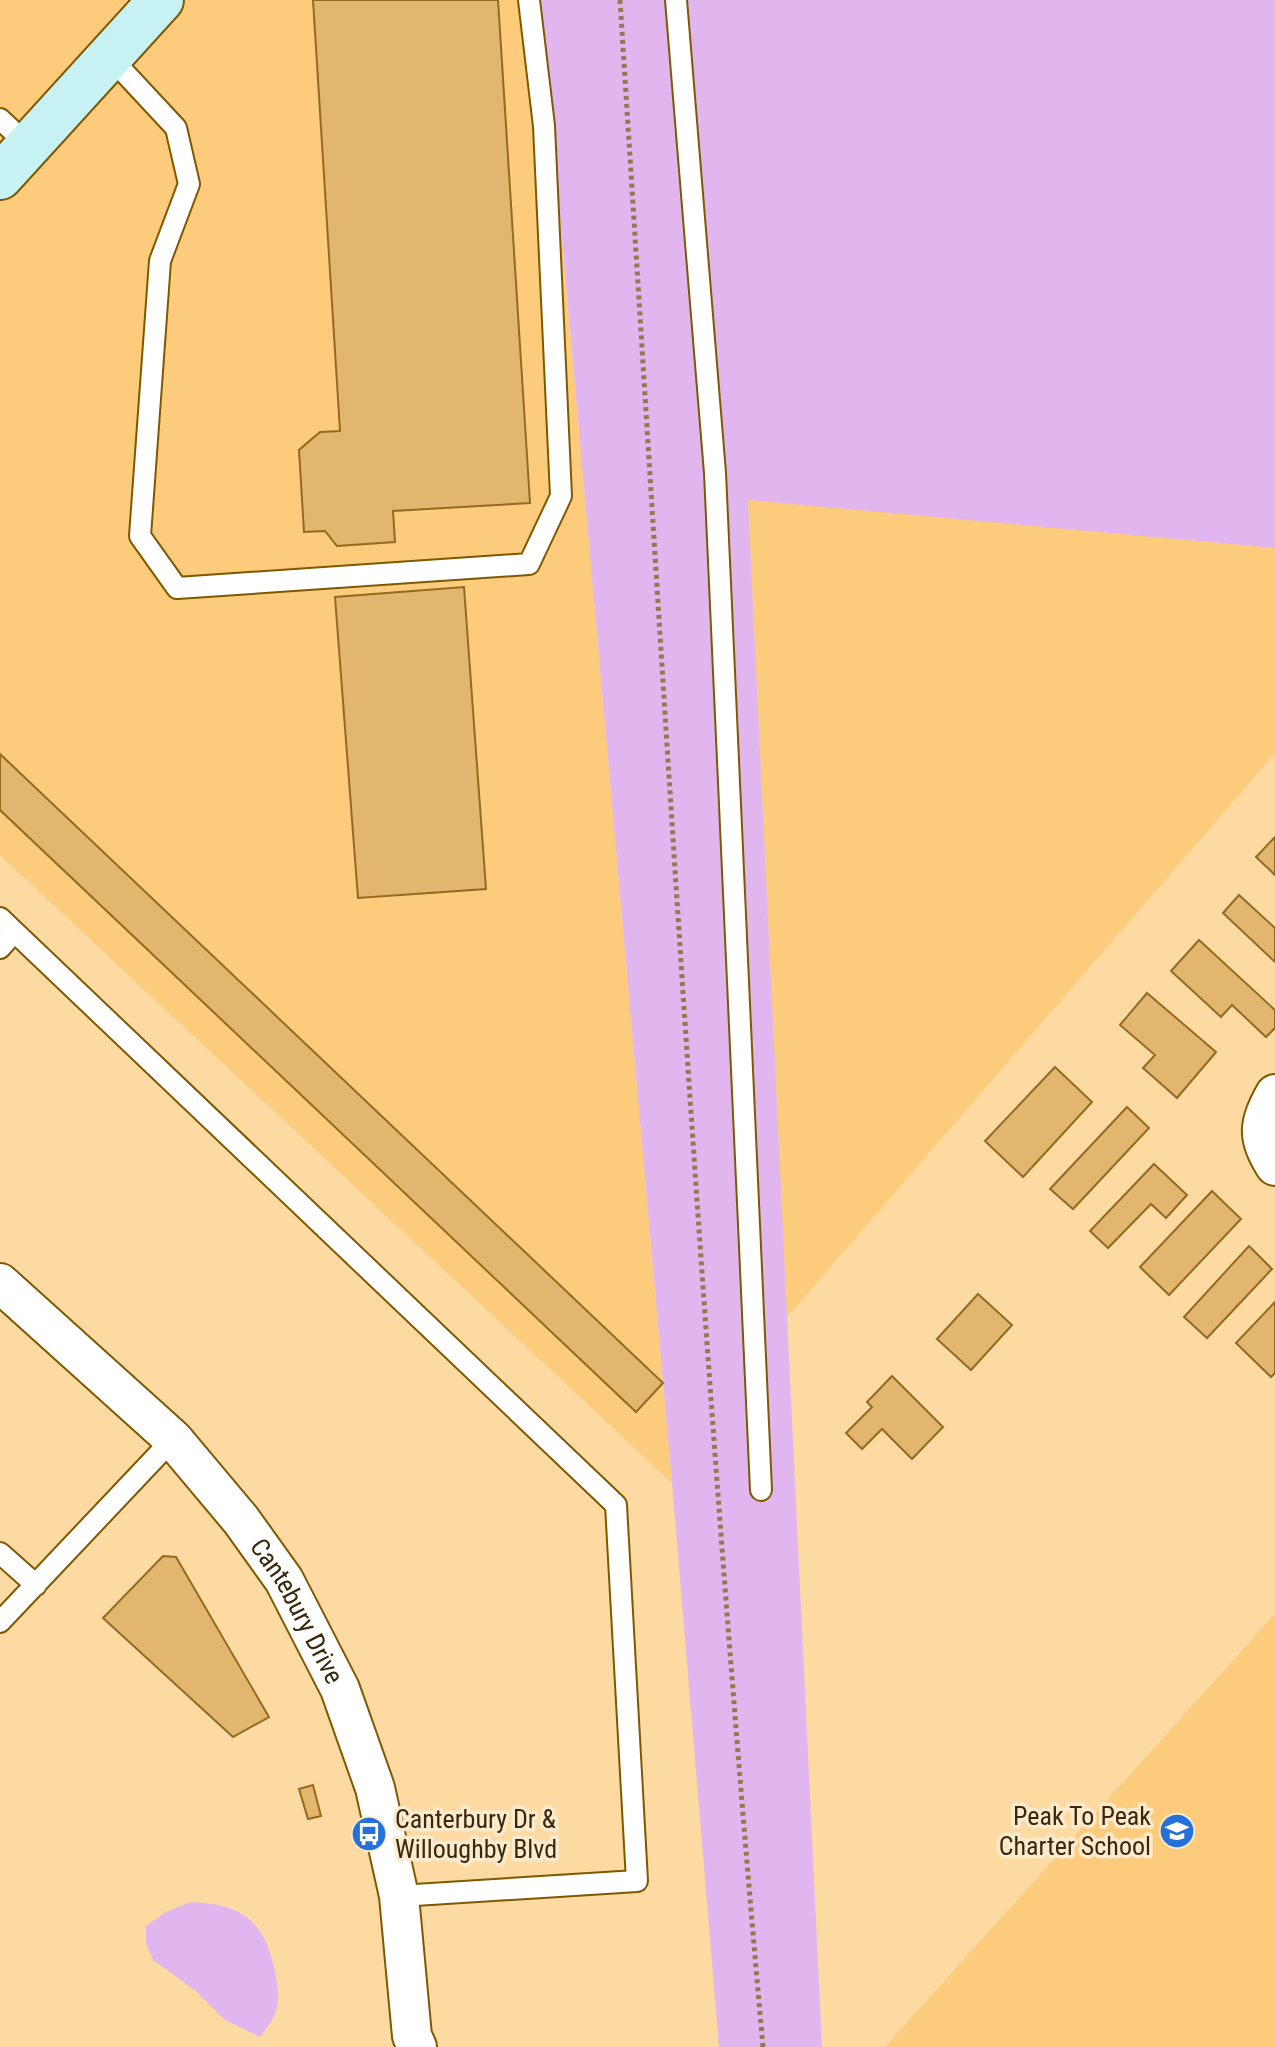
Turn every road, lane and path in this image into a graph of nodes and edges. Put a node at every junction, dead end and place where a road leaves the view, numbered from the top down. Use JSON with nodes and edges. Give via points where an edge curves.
{"nodes":[{"id":1,"x":161,"y":0,"type":"edge"},
{"id":2,"x":529,"y":0,"type":"edge"},
{"id":3,"x":620,"y":0,"type":"edge"},
{"id":4,"x":676,"y":0,"type":"edge"},
{"id":5,"x":109,"y":56,"type":"junction"},
{"id":6,"x":14,"y":132,"type":"edge"},
{"id":7,"x":0,"y":177,"type":"edge"},
{"id":8,"x":7,"y":925,"type":"edge"},
{"id":9,"x":0,"y":948,"type":"edge"},
{"id":10,"x":1275,"y":1094,"type":"edge"},
{"id":11,"x":1275,"y":1166,"type":"edge"},
{"id":12,"x":0,"y":1283,"type":"edge"},
{"id":13,"x":173,"y":1439,"type":"junction"},
{"id":14,"x":761,"y":1490,"type":"dead end"},
{"id":15,"x":0,"y":1553,"type":"edge"},
{"id":16,"x":36,"y":1585,"type":"junction"},
{"id":17,"x":0,"y":1622,"type":"edge"},
{"id":18,"x":399,"y":1896,"type":"junction"},
{"id":19,"x":412,"y":2043,"type":"edge"},
{"id":20,"x":763,"y":2047,"type":"edge"}],
"edges":[{"from":1,"to":5,"type":"main road"},
{"from":2,"to":5,"type":"lane","via":[[544,126],[561,496],[529,564],[177,588],[140,536],[160,261],[189,184],[176,128]]},
{"from":3,"to":20,"type":"path","via":[[708,1356]]},
{"from":4,"to":14,"type":"lane","via":[[715,473]]},
{"from":5,"to":6,"type":"main road"},
{"from":6,"to":7,"type":"main road"},
{"from":8,"to":9,"type":"lane"},
{"from":8,"to":18,"type":"lane","via":[[616,1505],[637,1881]]},
{"from":10,"to":11,"type":"street","via":[[1262,1118],[1264,1148]]},
{"from":12,"to":13,"type":"street","name":"Cantebury Drive"},
{"from":13,"to":16,"type":"lane"},
{"from":13,"to":18,"type":"street","name":"Cantebury Drive","via":[[284,1580],[340,1689],[375,1788]]},
{"from":15,"to":16,"type":"lane"},
{"from":16,"to":17,"type":"lane"},
{"from":18,"to":19,"type":"street","name":"Cantebury Drive"}]}
